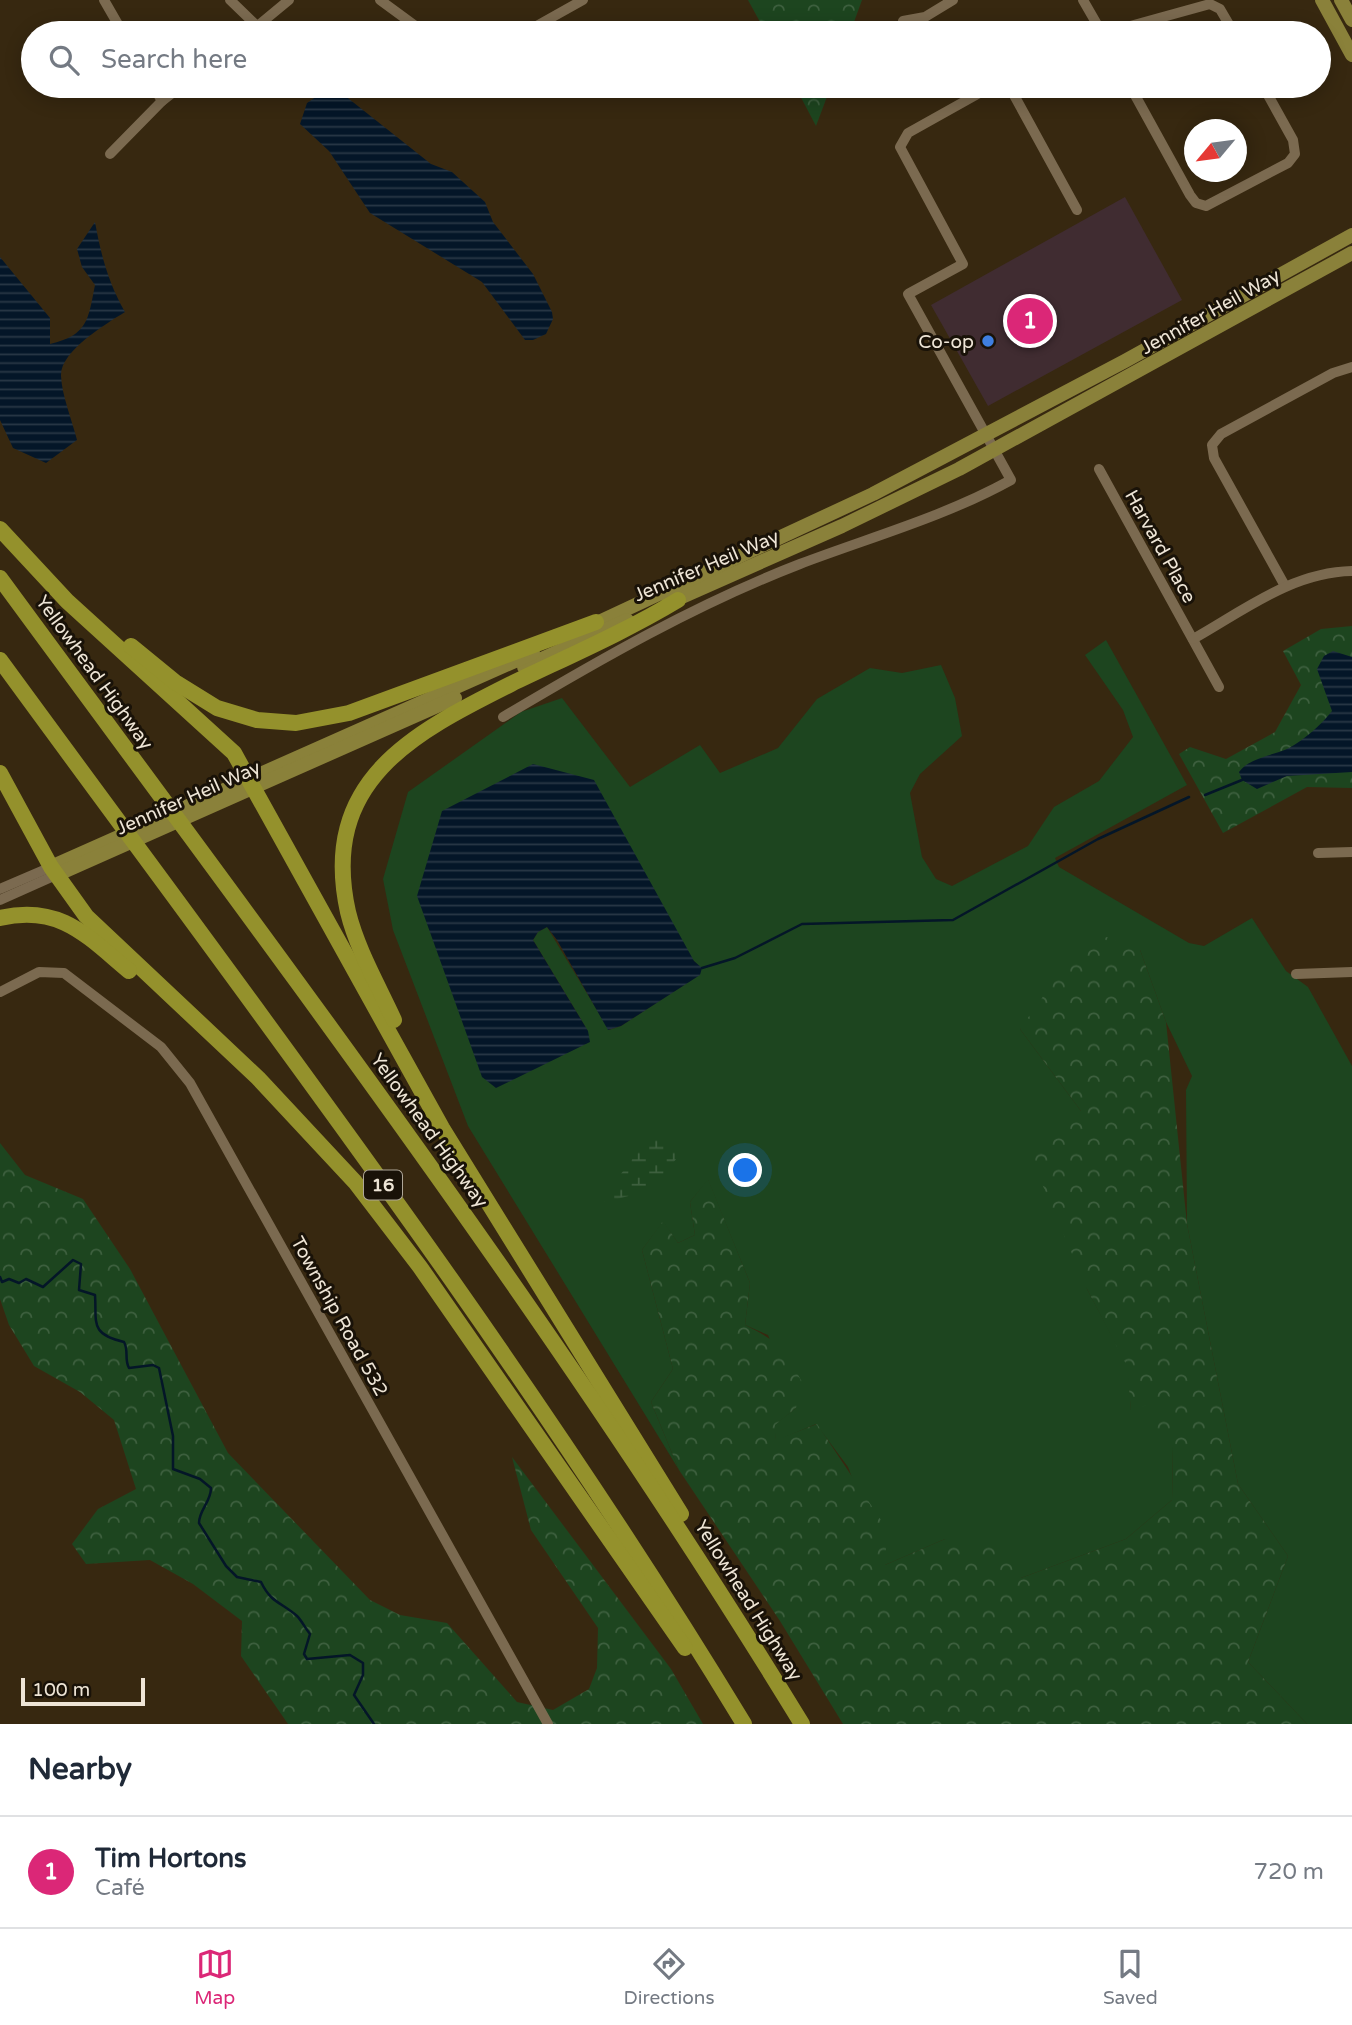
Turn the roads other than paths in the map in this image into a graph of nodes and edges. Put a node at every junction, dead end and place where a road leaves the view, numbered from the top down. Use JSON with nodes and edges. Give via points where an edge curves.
{"nodes":[{"id":1,"x":104,"y":0,"type":"edge"},
{"id":2,"x":230,"y":0,"type":"edge"},
{"id":3,"x":289,"y":0,"type":"edge"},
{"id":4,"x":380,"y":0,"type":"edge"},
{"id":5,"x":583,"y":0,"type":"edge"},
{"id":6,"x":953,"y":0,"type":"edge"},
{"id":7,"x":1083,"y":0,"type":"edge"},
{"id":8,"x":1322,"y":0,"type":"edge"},
{"id":9,"x":1341,"y":0,"type":"edge"},
{"id":10,"x":1352,"y":20,"type":"edge"},
{"id":11,"x":116,"y":21,"type":"edge"},
{"id":12,"x":246,"y":21,"type":"edge"},
{"id":13,"x":264,"y":21,"type":"edge"},
{"id":14,"x":409,"y":21,"type":"edge"},
{"id":15,"x":545,"y":21,"type":"edge"},
{"id":16,"x":903,"y":21,"type":"dead end"},
{"id":17,"x":1096,"y":21,"type":"edge"},
{"id":18,"x":1147,"y":21,"type":"edge"},
{"id":19,"x":1227,"y":21,"type":"edge"},
{"id":20,"x":1352,"y":55,"type":"edge"},
{"id":21,"x":160,"y":98,"type":"edge"},
{"id":22,"x":166,"y":98,"type":"edge"},
{"id":23,"x":971,"y":98,"type":"edge"},
{"id":24,"x":1016,"y":98,"type":"edge"},
{"id":25,"x":1137,"y":98,"type":"edge"},
{"id":26,"x":1270,"y":98,"type":"edge"},
{"id":27,"x":162,"y":101,"type":"junction"},
{"id":28,"x":110,"y":154,"type":"dead end"},
{"id":29,"x":1077,"y":210,"type":"dead end"},
{"id":30,"x":1352,"y":235,"type":"edge"},
{"id":31,"x":1352,"y":253,"type":"edge"},
{"id":32,"x":1352,"y":367,"type":"edge"},
{"id":33,"x":985,"y":436,"type":"junction"},
{"id":34,"x":994,"y":451,"type":"junction"},
{"id":35,"x":1099,"y":469,"type":"dead end"},
{"id":36,"x":0,"y":529,"type":"edge"},
{"id":37,"x":25,"y":557,"type":"junction"},
{"id":38,"x":1352,"y":571,"type":"edge"},
{"id":39,"x":0,"y":578,"type":"edge"},
{"id":40,"x":1285,"y":586,"type":"junction"},
{"id":41,"x":678,"y":600,"type":"junction"},
{"id":42,"x":597,"y":622,"type":"junction"},
{"id":43,"x":1193,"y":639,"type":"junction"},
{"id":44,"x":0,"y":660,"type":"edge"},
{"id":45,"x":1219,"y":687,"type":"dead end"},
{"id":46,"x":503,"y":718,"type":"dead end"},
{"id":47,"x":0,"y":772,"type":"edge"},
{"id":48,"x":253,"y":783,"type":"junction"},
{"id":49,"x":1352,"y":852,"type":"edge"},
{"id":50,"x":1318,"y":853,"type":"dead end"},
{"id":51,"x":53,"y":871,"type":"junction"},
{"id":52,"x":0,"y":889,"type":"edge"},
{"id":53,"x":0,"y":900,"type":"edge"},
{"id":54,"x":0,"y":918,"type":"edge"},
{"id":55,"x":1352,"y":972,"type":"edge"},
{"id":56,"x":1296,"y":974,"type":"dead end"},
{"id":57,"x":0,"y":992,"type":"edge"},
{"id":58,"x":226,"y":1048,"type":"junction"},
{"id":59,"x":425,"y":1097,"type":"junction"},
{"id":60,"x":722,"y":1594,"type":"junction"},
{"id":61,"x":743,"y":1722,"type":"edge"},
{"id":62,"x":548,"y":1724,"type":"edge"},
{"id":63,"x":802,"y":1724,"type":"edge"}],
"edges":[{"from":1,"to":11,"type":"street"},
{"from":2,"to":12,"type":"street"},
{"from":3,"to":13,"type":"street"},
{"from":4,"to":14,"type":"street"},
{"from":5,"to":15,"type":"street"},
{"from":6,"to":16,"type":"street","via":[[925,17]]},
{"from":7,"to":17,"type":"street"},
{"from":8,"to":20,"type":"main road"},
{"from":9,"to":10,"type":"main road"},
{"from":18,"to":19,"type":"street","via":[[1210,4],[1220,9]]},
{"from":21,"to":27,"type":"street"},
{"from":22,"to":27,"type":"street"},
{"from":23,"to":33,"type":"street","via":[[900,142],[963,264],[908,294]]},
{"from":24,"to":29,"type":"street"},
{"from":25,"to":26,"type":"street","via":[[1190,195],[1201,206],[1214,204],[1292,159],[1293,140]]},
{"from":27,"to":28,"type":"street"},
{"from":30,"to":33,"type":"main road","name":"Jennifer Heil Way"},
{"from":31,"to":34,"type":"main road","name":"Jennifer Heil Way"},
{"from":32,"to":40,"type":"street","via":[[1232,428],[1212,445],[1214,458]]},
{"from":33,"to":34,"type":"street"},
{"from":33,"to":42,"type":"main road","name":"Jennifer Heil Way","via":[[794,533]]},
{"from":34,"to":41,"type":"main road","name":"Jennifer Heil Way"},
{"from":34,"to":46,"type":"street","name":"Jennifer Heil Way","via":[[1012,480],[954,509],[714,601]]},
{"from":35,"to":43,"type":"street","name":"Harvard Place"},
{"from":36,"to":37,"type":"highway"},
{"from":37,"to":42,"type":"highway","via":[[175,682],[217,708],[275,722],[314,721],[349,713]]},
{"from":37,"to":48,"type":"highway","via":[[103,635],[234,753]]},
{"from":38,"to":40,"type":"street"},
{"from":39,"to":60,"type":"highway","name":"Yellowhead Highway","number":"16","via":[[482,1239]]},
{"from":40,"to":43,"type":"street"},
{"from":41,"to":48,"type":"main road","name":"Jennifer Heil Way"},
{"from":41,"to":59,"type":"highway","via":[[428,726],[387,760],[359,802],[343,863],[348,914]]},
{"from":42,"to":48,"type":"main road","name":"Jennifer Heil Way"},
{"from":43,"to":45,"type":"street","name":"Harvard Place"},
{"from":44,"to":61,"type":"highway","number":"16","via":[[500,1349]]},
{"from":47,"to":51,"type":"highway"},
{"from":48,"to":51,"type":"main road","name":"Jennifer Heil Way"},
{"from":48,"to":59,"type":"highway"},
{"from":49,"to":50,"type":"street"},
{"from":51,"to":52,"type":"street"},
{"from":51,"to":53,"type":"street"},
{"from":51,"to":58,"type":"highway","via":[[86,916]]},
{"from":54,"to":58,"type":"highway","via":[[42,915],[76,927]]},
{"from":55,"to":56,"type":"street"},
{"from":57,"to":62,"type":"street","name":"Township Road 532","via":[[51,971],[77,980],[150,1038],[190,1083]]},
{"from":58,"to":61,"type":"highway","via":[[313,1134],[397,1237],[720,1698]]},
{"from":59,"to":60,"type":"highway","via":[[705,1553]]},
{"from":60,"to":63,"type":"highway","name":"Yellowhead Highway","number":"16"}]}
